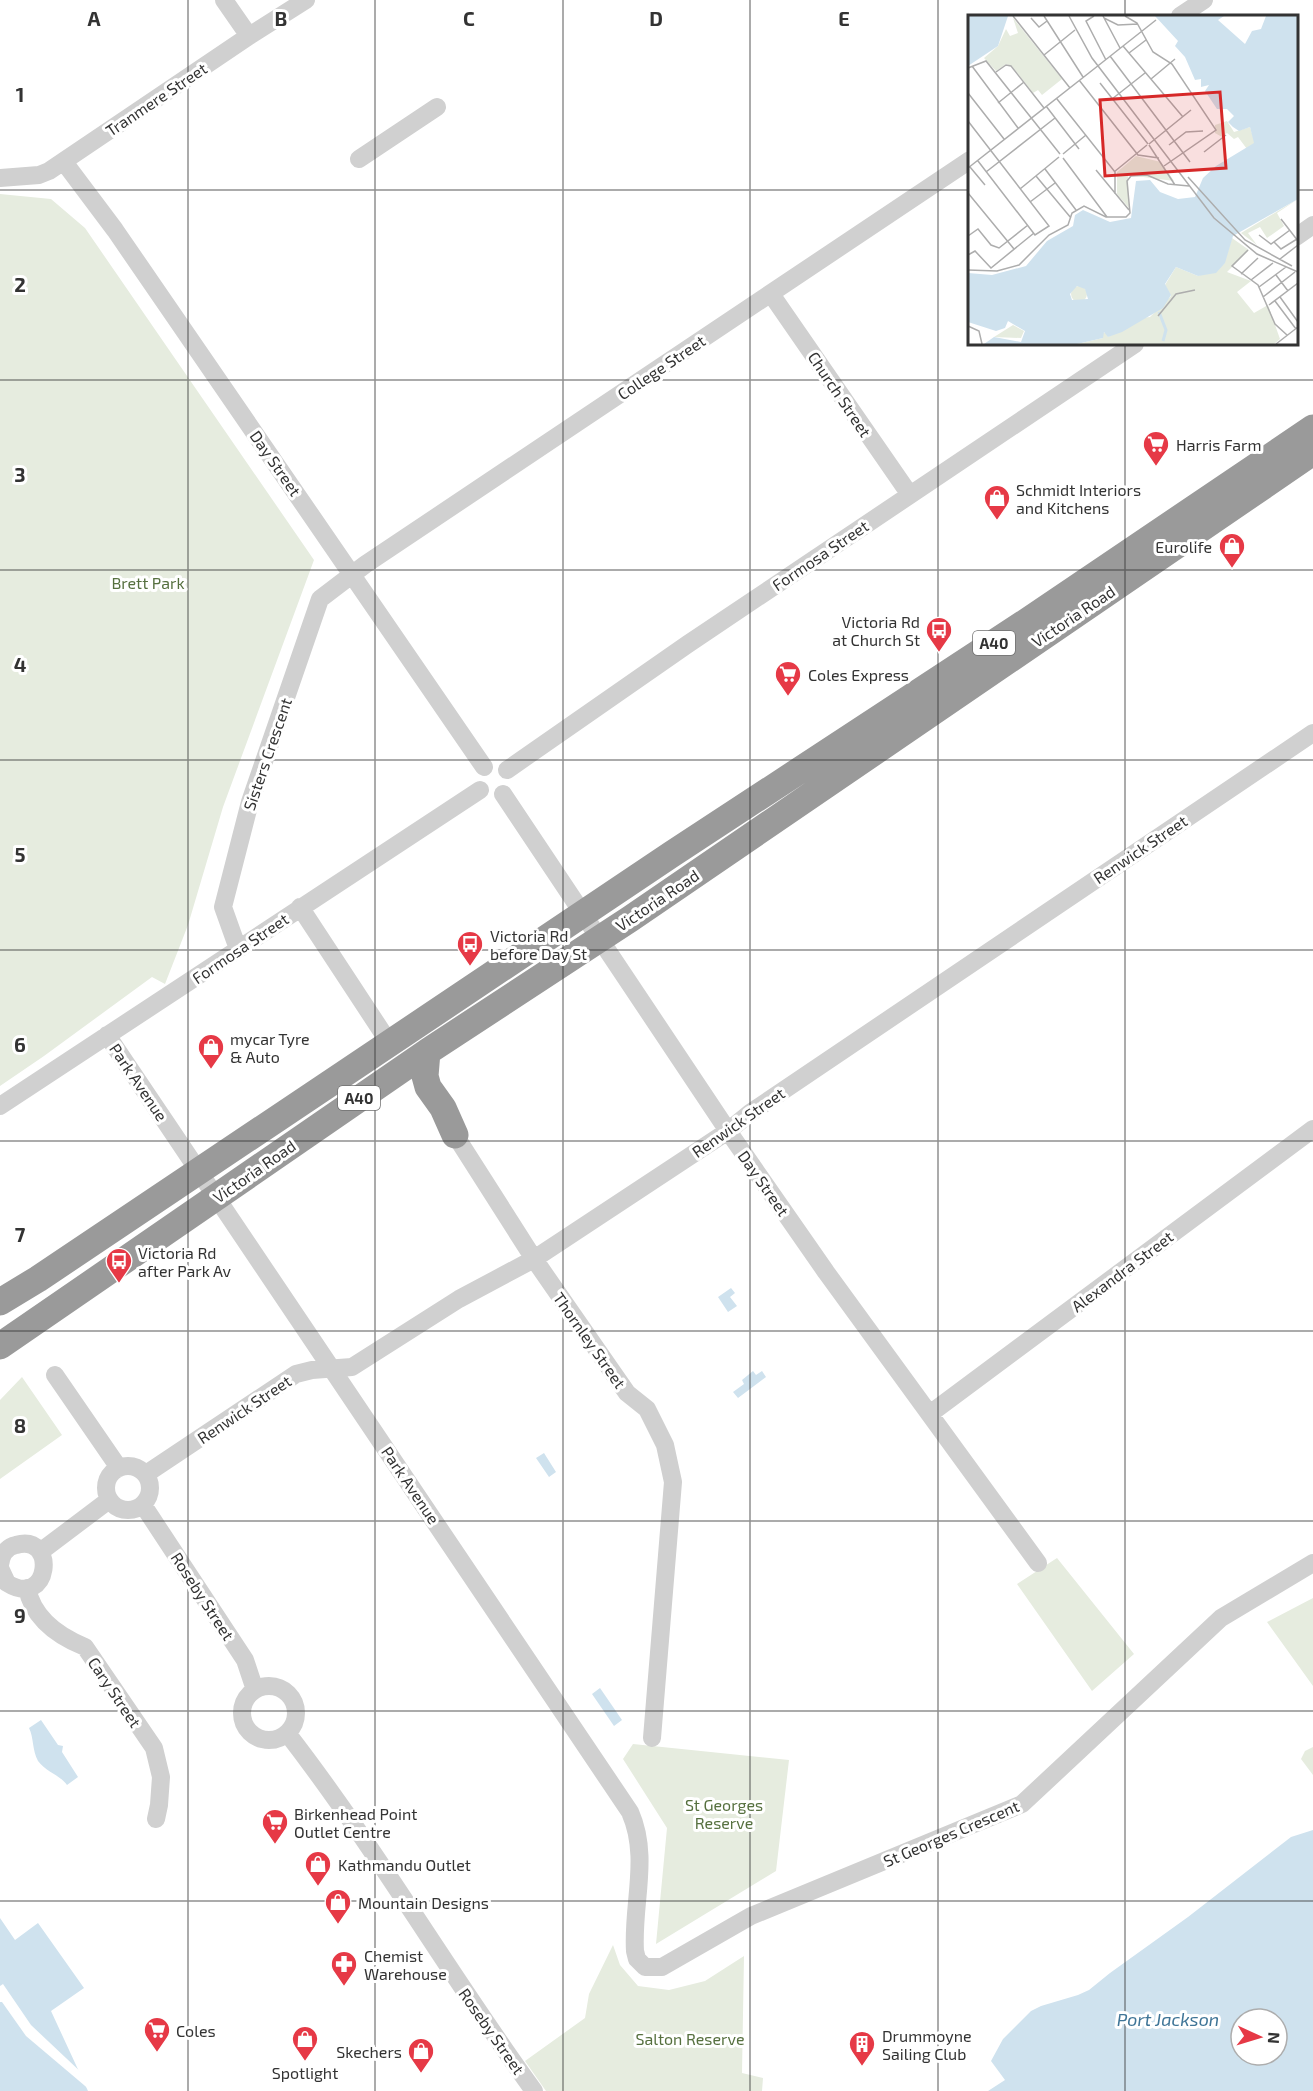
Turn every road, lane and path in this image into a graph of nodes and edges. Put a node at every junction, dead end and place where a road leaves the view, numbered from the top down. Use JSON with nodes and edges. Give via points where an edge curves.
{"nodes":[{"id":1,"x":224,"y":0,"type":"edge"},
{"id":2,"x":306,"y":0,"type":"edge"},
{"id":3,"x":1204,"y":0,"type":"edge"},
{"id":4,"x":1182,"y":15,"type":"edge"},
{"id":5,"x":249,"y":36,"type":"junction"},
{"id":6,"x":437,"y":107,"type":"dead end"},
{"id":7,"x":359,"y":159,"type":"dead end"},
{"id":8,"x":968,"y":161,"type":"edge"},
{"id":9,"x":64,"y":162,"type":"junction"},
{"id":10,"x":0,"y":177,"type":"edge"},
{"id":11,"x":1313,"y":225,"type":"edge"},
{"id":12,"x":1298,"y":236,"type":"edge"},
{"id":13,"x":771,"y":294,"type":"junction"},
{"id":14,"x":1134,"y":345,"type":"edge"},
{"id":15,"x":1313,"y":428,"type":"edge"},
{"id":16,"x":1313,"y":452,"type":"edge"},
{"id":17,"x":910,"y":495,"type":"junction"},
{"id":18,"x":352,"y":573,"type":"junction"},
{"id":19,"x":1313,"y":733,"type":"edge"},
{"id":20,"x":484,"y":766,"type":"junction"},
{"id":21,"x":507,"y":770,"type":"junction"},
{"id":22,"x":480,"y":790,"type":"junction"},
{"id":23,"x":503,"y":794,"type":"junction"},
{"id":24,"x":300,"y":907,"type":"junction"},
{"id":25,"x":583,"y":914,"type":"junction"},
{"id":26,"x":599,"y":938,"type":"junction"},
{"id":27,"x":238,"y":950,"type":"junction"},
{"id":28,"x":107,"y":1035,"type":"junction"},
{"id":29,"x":390,"y":1044,"type":"junction"},
{"id":30,"x":427,"y":1052,"type":"junction"},
{"id":31,"x":0,"y":1106,"type":"edge"},
{"id":32,"x":1313,"y":1129,"type":"edge"},
{"id":33,"x":728,"y":1131,"type":"junction"},
{"id":34,"x":455,"y":1135,"type":"joint"},
{"id":35,"x":199,"y":1172,"type":"junction"},
{"id":36,"x":217,"y":1198,"type":"junction"},
{"id":37,"x":534,"y":1258,"type":"junction"},
{"id":38,"x":0,"y":1302,"type":"edge"},
{"id":39,"x":0,"y":1346,"type":"edge"},
{"id":40,"x":332,"y":1368,"type":"junction"},
{"id":41,"x":55,"y":1374,"type":"dead end"},
{"id":42,"x":931,"y":1413,"type":"junction"},
{"id":43,"x":120,"y":1468,"type":"junction"},
{"id":44,"x":146,"y":1474,"type":"junction"},
{"id":45,"x":109,"y":1500,"type":"junction"},
{"id":46,"x":143,"y":1505,"type":"junction"},
{"id":47,"x":40,"y":1552,"type":"junction"},
{"id":48,"x":2,"y":1557,"type":"edge"},
{"id":49,"x":1038,"y":1563,"type":"dead end"},
{"id":50,"x":1313,"y":1563,"type":"edge"},
{"id":51,"x":27,"y":1588,"type":"junction"},
{"id":52,"x":255,"y":1690,"type":"junction"},
{"id":53,"x":287,"y":1733,"type":"junction"},
{"id":54,"x":652,"y":1738,"type":"dead end"},
{"id":55,"x":156,"y":1819,"type":"dead end"},
{"id":56,"x":637,"y":1959,"type":"joint"},
{"id":57,"x":534,"y":2091,"type":"edge"}],
"edges":[{"from":1,"to":5,"type":"street"},
{"from":2,"to":5,"type":"street","name":"Tranmere Street"},
{"from":3,"to":4,"type":"street"},
{"from":5,"to":9,"type":"street","name":"Tranmere Street"},
{"from":6,"to":7,"type":"street"},
{"from":8,"to":13,"type":"street","name":"College Street"},
{"from":9,"to":10,"type":"street","name":"Tranmere Street","via":[[39,175]]},
{"from":9,"to":18,"type":"street","name":"Day Street"},
{"from":11,"to":12,"type":"street"},
{"from":13,"to":17,"type":"street","name":"Church Street"},
{"from":13,"to":18,"type":"street","name":"College Street"},
{"from":14,"to":17,"type":"street","name":"Formosa Street"},
{"from":15,"to":25,"type":"highway","name":"Victoria Road","number":"A40"},
{"from":16,"to":26,"type":"highway","name":"Victoria Road","number":"A40"},
{"from":17,"to":21,"type":"street","name":"Formosa Street"},
{"from":18,"to":20,"type":"street","name":"Day Street"},
{"from":18,"to":27,"type":"street","name":"Sisters Crescent","via":[[320,599],[250,802],[223,907]]},
{"from":19,"to":33,"type":"street","name":"Renwick Street"},
{"from":20,"to":21,"type":"street","via":[[494,763]]},
{"from":20,"to":22,"type":"street","via":[[477,780]]},
{"from":21,"to":23,"type":"street","via":[[509,786]]},
{"from":22,"to":23,"type":"street","via":[[493,797]]},
{"from":22,"to":24,"type":"street","name":"Formosa Street"},
{"from":23,"to":25,"type":"street","name":"Day Street"},
{"from":24,"to":27,"type":"street","name":"Formosa Street"},
{"from":24,"to":29,"type":"street"},
{"from":25,"to":26,"type":"street","name":"Day Street"},
{"from":25,"to":29,"type":"highway","name":"Victoria Road","number":"A40"},
{"from":26,"to":30,"type":"highway","name":"Victoria Road","number":"A40"},
{"from":26,"to":33,"type":"street","name":"Day Street"},
{"from":27,"to":28,"type":"street","name":"Formosa Street"},
{"from":28,"to":31,"type":"street","name":"Formosa Street"},
{"from":28,"to":35,"type":"street","name":"Park Avenue"},
{"from":29,"to":35,"type":"highway","name":"Victoria Road","number":"A40"},
{"from":30,"to":34,"type":"highway","via":[[428,1087]]},
{"from":30,"to":36,"type":"highway","name":"Victoria Road","number":"A40"},
{"from":32,"to":42,"type":"street","name":"Alexandra Street"},
{"from":33,"to":37,"type":"street","name":"Renwick Street"},
{"from":33,"to":42,"type":"street","name":"Day Street"},
{"from":34,"to":37,"type":"street","name":"Thornley Street"},
{"from":35,"to":36,"type":"street","name":"Park Avenue"},
{"from":35,"to":38,"type":"highway","name":"Victoria Road","number":"A40"},
{"from":36,"to":39,"type":"highway","name":"Victoria Road","number":"A40"},
{"from":36,"to":40,"type":"street","name":"Park Avenue"},
{"from":37,"to":40,"type":"street","name":"Renwick Street","via":[[459,1299],[352,1367]]},
{"from":37,"to":54,"type":"street","name":"Thornley Street","via":[[627,1393],[646,1409],[665,1445],[673,1482]]},
{"from":40,"to":44,"type":"street","name":"Renwick Street","via":[[296,1374]]},
{"from":40,"to":56,"type":"street","name":"Park Avenue","via":[[630,1812],[641,1857]]},
{"from":41,"to":43,"type":"street"},
{"from":42,"to":49,"type":"street","name":"Day Street"},
{"from":43,"to":44,"type":"street","via":[[136,1468]]},
{"from":43,"to":45,"type":"street","via":[[109,1478]]},
{"from":44,"to":46,"type":"street","via":[[151,1487]]},
{"from":45,"to":46,"type":"street","via":[[125,1510]]},
{"from":45,"to":47,"type":"street"},
{"from":46,"to":52,"type":"street","name":"Roseby Street","via":[[245,1660]]},
{"from":47,"to":48,"type":"street","via":[[24,1544]]},
{"from":47,"to":51,"type":"street","via":[[45,1564],[42,1577]]},
{"from":48,"to":51,"type":"street","via":[[7,1583]]},
{"from":50,"to":56,"type":"street","name":"St Georges Crescent","via":[[1221,1618],[1022,1804],[751,1916],[662,1967],[645,1966]]},
{"from":51,"to":55,"type":"street","name":"Cary Street","via":[[29,1599],[45,1623],[85,1647],[154,1748],[161,1777]]},
{"from":52,"to":53,"type":"street","via":[[272,1686],[288,1694],[296,1709],[293,1726]]},
{"from":52,"to":53,"type":"street","via":[[242,1713],[248,1729],[271,1740]]},
{"from":53,"to":57,"type":"street","name":"Roseby Street","via":[[328,1786]]}]}
